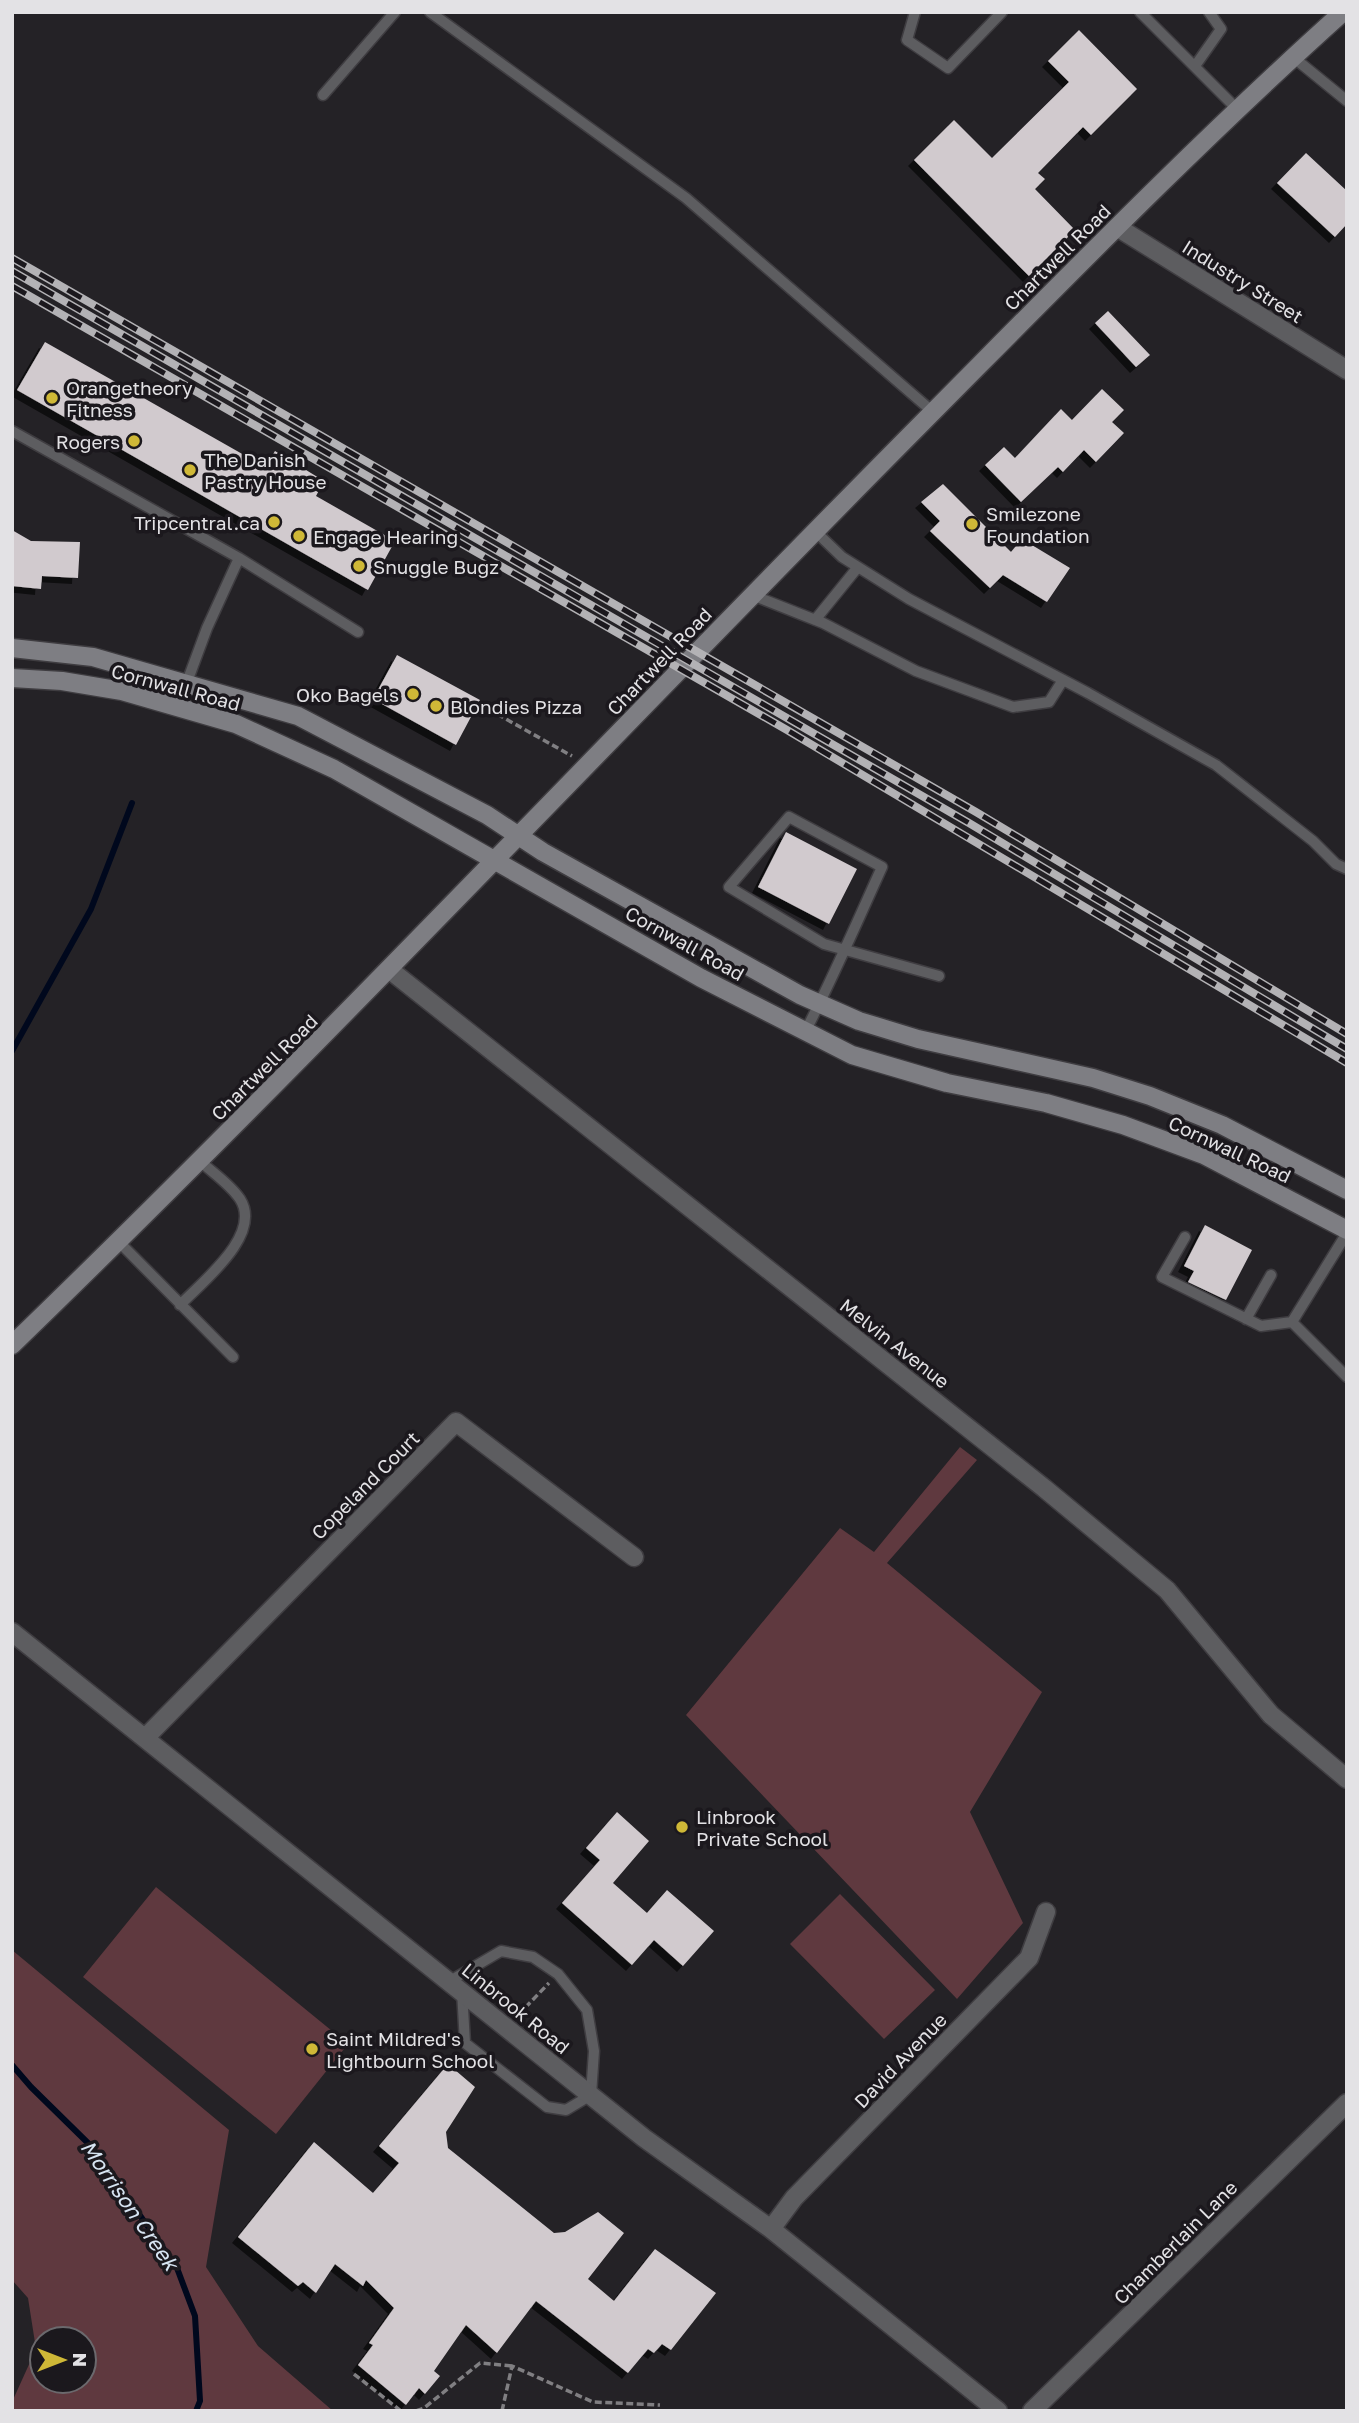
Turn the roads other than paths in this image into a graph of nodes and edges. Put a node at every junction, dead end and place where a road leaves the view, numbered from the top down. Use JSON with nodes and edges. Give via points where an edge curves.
{"nodes":[{"id":1,"x":395,"y":12,"type":"edge"},
{"id":2,"x":430,"y":12,"type":"edge"},
{"id":3,"x":915,"y":12,"type":"edge"},
{"id":4,"x":1002,"y":12,"type":"edge"},
{"id":5,"x":1140,"y":12,"type":"edge"},
{"id":6,"x":1209,"y":12,"type":"edge"},
{"id":7,"x":1343,"y":12,"type":"edge"},
{"id":8,"x":1293,"y":57,"type":"junction"},
{"id":9,"x":1195,"y":66,"type":"junction"},
{"id":10,"x":323,"y":95,"type":"dead end"},
{"id":11,"x":1347,"y":101,"type":"edge"},
{"id":12,"x":1236,"y":108,"type":"junction"},
{"id":13,"x":1117,"y":227,"type":"junction"},
{"id":14,"x":1347,"y":370,"type":"edge"},
{"id":15,"x":933,"y":412,"type":"junction"},
{"id":16,"x":12,"y":430,"type":"edge"},
{"id":17,"x":815,"y":531,"type":"junction"},
{"id":18,"x":239,"y":558,"type":"junction"},
{"id":19,"x":858,"y":567,"type":"junction"},
{"id":20,"x":752,"y":595,"type":"junction"},
{"id":21,"x":816,"y":620,"type":"junction"},
{"id":22,"x":358,"y":632,"type":"dead end"},
{"id":23,"x":12,"y":648,"type":"edge"},
{"id":24,"x":12,"y":678,"type":"edge"},
{"id":25,"x":1063,"y":680,"type":"junction"},
{"id":26,"x":187,"y":682,"type":"junction"},
{"id":27,"x":517,"y":835,"type":"junction"},
{"id":28,"x":495,"y":858,"type":"junction"},
{"id":29,"x":1347,"y":869,"type":"edge"},
{"id":30,"x":843,"y":952,"type":"junction"},
{"id":31,"x":390,"y":970,"type":"junction"},
{"id":32,"x":939,"y":976,"type":"dead end"},
{"id":33,"x":820,"y":1003,"type":"junction"},
{"id":34,"x":805,"y":1032,"type":"junction"},
{"id":35,"x":200,"y":1161,"type":"junction"},
{"id":36,"x":1347,"y":1191,"type":"edge"},
{"id":37,"x":1347,"y":1231,"type":"edge"},
{"id":38,"x":1185,"y":1237,"type":"dead end"},
{"id":39,"x":119,"y":1242,"type":"junction"},
{"id":40,"x":1271,"y":1275,"type":"dead end"},
{"id":41,"x":180,"y":1305,"type":"junction"},
{"id":42,"x":1246,"y":1319,"type":"junction"},
{"id":43,"x":1292,"y":1322,"type":"junction"},
{"id":44,"x":12,"y":1345,"type":"edge"},
{"id":45,"x":233,"y":1357,"type":"dead end"},
{"id":46,"x":1347,"y":1377,"type":"edge"},
{"id":47,"x":634,"y":1557,"type":"dead end"},
{"id":48,"x":12,"y":1632,"type":"edge"},
{"id":49,"x":146,"y":1737,"type":"junction"},
{"id":50,"x":1347,"y":1779,"type":"edge"},
{"id":51,"x":1046,"y":1912,"type":"dead end"},
{"id":52,"x":456,"y":1986,"type":"junction"},
{"id":53,"x":591,"y":2095,"type":"junction"},
{"id":54,"x":1347,"y":2102,"type":"edge"},
{"id":55,"x":771,"y":2229,"type":"junction"},
{"id":56,"x":998,"y":2411,"type":"edge"},
{"id":57,"x":1032,"y":2411,"type":"edge"}],
"edges":[{"from":1,"to":10,"type":"lane"},
{"from":2,"to":15,"type":"lane","via":[[686,198]]},
{"from":3,"to":4,"type":"lane","via":[[907,40],[948,68]]},
{"from":5,"to":9,"type":"lane"},
{"from":6,"to":9,"type":"lane","via":[[1221,29]]},
{"from":7,"to":8,"type":"main road","name":"Chartwell Road"},
{"from":8,"to":11,"type":"lane"},
{"from":8,"to":12,"type":"main road","name":"Chartwell Road"},
{"from":9,"to":12,"type":"lane"},
{"from":12,"to":13,"type":"main road","name":"Chartwell Road"},
{"from":13,"to":14,"type":"street","name":"Industry Street"},
{"from":13,"to":15,"type":"main road","name":"Chartwell Road"},
{"from":15,"to":17,"type":"main road","name":"Chartwell Road"},
{"from":16,"to":18,"type":"lane"},
{"from":17,"to":19,"type":"lane"},
{"from":17,"to":20,"type":"main road","name":"Chartwell Road"},
{"from":18,"to":22,"type":"lane"},
{"from":18,"to":26,"type":"lane"},
{"from":19,"to":21,"type":"lane"},
{"from":19,"to":25,"type":"lane"},
{"from":20,"to":21,"type":"lane"},
{"from":20,"to":27,"type":"main road","name":"Chartwell Road"},
{"from":21,"to":25,"type":"lane","via":[[916,671],[1013,707],[1049,702]]},
{"from":23,"to":26,"type":"main road","name":"Cornwall Road","via":[[93,657]]},
{"from":24,"to":28,"type":"main road","name":"Cornwall Road","via":[[122,691],[236,724],[334,769]]},
{"from":25,"to":29,"type":"lane","via":[[1216,765]]},
{"from":26,"to":27,"type":"main road","name":"Cornwall Road","via":[[298,716],[487,814]]},
{"from":27,"to":28,"type":"main road","name":"Chartwell Road"},
{"from":27,"to":33,"type":"main road","name":"Cornwall Road"},
{"from":28,"to":31,"type":"main road","name":"Chartwell Road"},
{"from":28,"to":34,"type":"main road","name":"Cornwall Road","via":[[701,978]]},
{"from":30,"to":30,"type":"lane","via":[[882,867],[789,817],[729,887]]},
{"from":30,"to":32,"type":"lane"},
{"from":30,"to":33,"type":"lane"},
{"from":31,"to":35,"type":"main road","name":"Chartwell Road"},
{"from":31,"to":50,"type":"street","name":"Melvin Avenue","via":[[1167,1590],[1271,1715]]},
{"from":33,"to":34,"type":"lane"},
{"from":33,"to":36,"type":"main road","name":"Cornwall Road","via":[[918,1039],[1093,1078],[1150,1096],[1222,1125]]},
{"from":34,"to":37,"type":"main road","name":"Cornwall Road","via":[[852,1055],[947,1083],[1046,1103],[1123,1125],[1204,1155]]},
{"from":35,"to":39,"type":"main road","name":"Chartwell Road"},
{"from":35,"to":41,"type":"lane","via":[[238,1196],[245,1219],[236,1246]]},
{"from":37,"to":43,"type":"lane"},
{"from":38,"to":42,"type":"lane","via":[[1162,1278]]},
{"from":39,"to":41,"type":"lane"},
{"from":39,"to":44,"type":"main road","name":"Chartwell Road"},
{"from":40,"to":42,"type":"lane"},
{"from":41,"to":45,"type":"lane"},
{"from":42,"to":43,"type":"lane","via":[[1261,1326]]},
{"from":43,"to":46,"type":"lane"},
{"from":47,"to":49,"type":"street","name":"Copeland Court","via":[[456,1422]]},
{"from":48,"to":49,"type":"street","name":"Linbrook Road"},
{"from":49,"to":52,"type":"street","name":"Linbrook Road"},
{"from":51,"to":55,"type":"street","name":"David Avenue","via":[[1030,1958],[794,2199]]},
{"from":52,"to":53,"type":"street","name":"Linbrook Road"},
{"from":52,"to":53,"type":"lane","via":[[465,2043],[547,2106],[566,2110]]},
{"from":52,"to":53,"type":"lane","via":[[501,1951],[533,1957],[558,1974],[587,2010],[594,2051]]},
{"from":53,"to":55,"type":"street","name":"Linbrook Road"},
{"from":54,"to":57,"type":"street","name":"Chamberlain Lane"},
{"from":55,"to":56,"type":"street","name":"Linbrook Road"}]}
